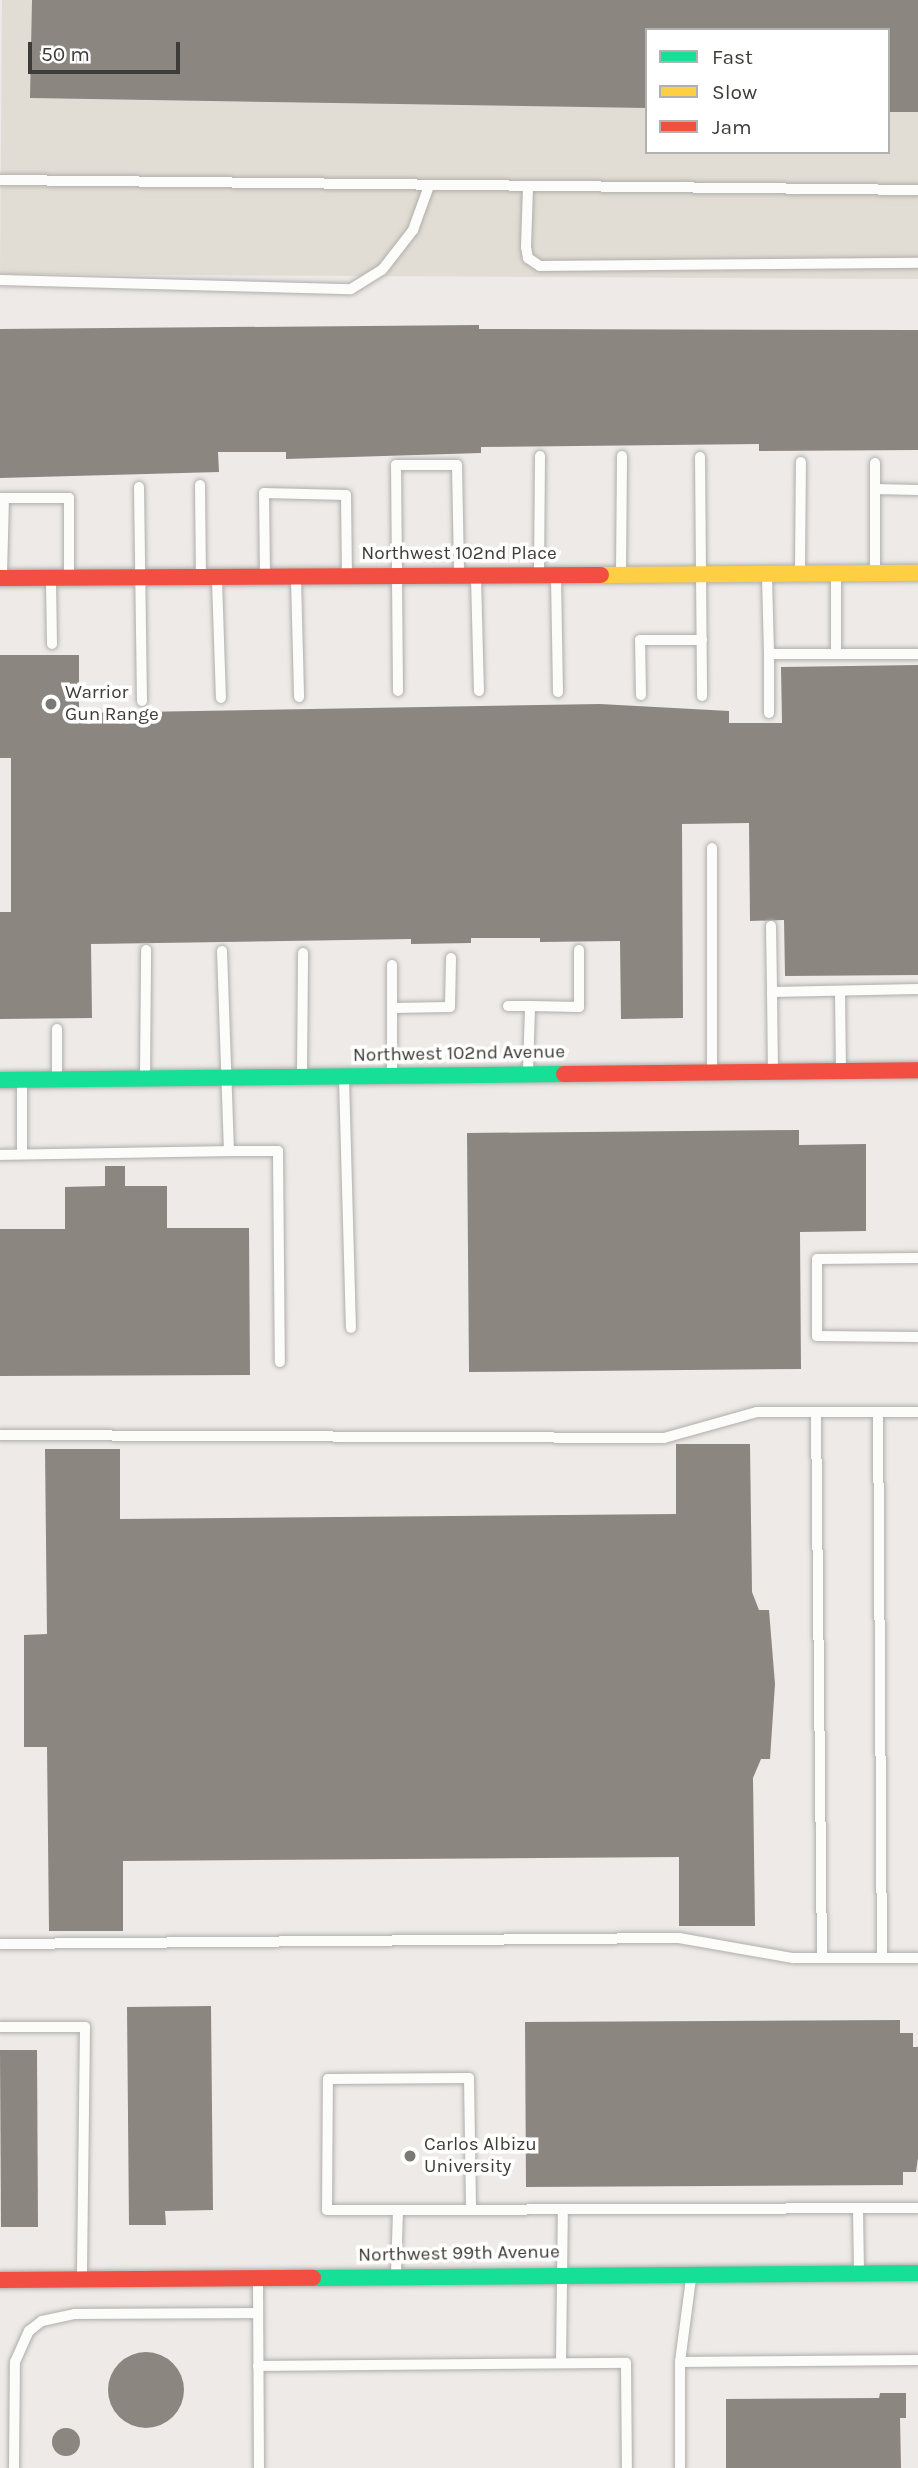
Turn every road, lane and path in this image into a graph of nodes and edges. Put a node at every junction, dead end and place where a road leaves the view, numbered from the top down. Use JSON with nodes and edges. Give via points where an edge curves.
{"nodes":[{"id":1,"x":0,"y":180,"type":"edge"},
{"id":2,"x":429,"y":186,"type":"junction"},
{"id":3,"x":528,"y":187,"type":"junction"},
{"id":4,"x":918,"y":190,"type":"edge"},
{"id":5,"x":918,"y":263,"type":"edge"},
{"id":6,"x":0,"y":279,"type":"edge"},
{"id":7,"x":540,"y":456,"type":"dead end"},
{"id":8,"x":622,"y":456,"type":"dead end"},
{"id":9,"x":700,"y":457,"type":"dead end"},
{"id":10,"x":801,"y":462,"type":"dead end"},
{"id":11,"x":875,"y":463,"type":"dead end"},
{"id":12,"x":200,"y":485,"type":"dead end"},
{"id":13,"x":139,"y":487,"type":"dead end"},
{"id":14,"x":875,"y":489,"type":"junction"},
{"id":15,"x":918,"y":490,"type":"edge"},
{"id":16,"x":2,"y":498,"type":"edge"},
{"id":17,"x":800,"y":573,"type":"junction"},
{"id":18,"x":836,"y":573,"type":"junction"},
{"id":19,"x":875,"y":573,"type":"junction"},
{"id":20,"x":918,"y":573,"type":"edge"},
{"id":21,"x":621,"y":574,"type":"junction"},
{"id":22,"x":701,"y":574,"type":"junction"},
{"id":23,"x":767,"y":574,"type":"junction"},
{"id":24,"x":476,"y":575,"type":"junction"},
{"id":25,"x":539,"y":575,"type":"junction"},
{"id":26,"x":556,"y":575,"type":"junction"},
{"id":27,"x":265,"y":576,"type":"junction"},
{"id":28,"x":296,"y":576,"type":"junction"},
{"id":29,"x":347,"y":576,"type":"junction"},
{"id":30,"x":396,"y":576,"type":"junction"},
{"id":31,"x":459,"y":576,"type":"junction"},
{"id":32,"x":139,"y":577,"type":"junction"},
{"id":33,"x":209,"y":577,"type":"junction"},
{"id":34,"x":1,"y":578,"type":"edge"},
{"id":35,"x":51,"y":578,"type":"junction"},
{"id":36,"x":69,"y":578,"type":"junction"},
{"id":37,"x":702,"y":640,"type":"junction"},
{"id":38,"x":52,"y":644,"type":"dead end"},
{"id":39,"x":769,"y":654,"type":"junction"},
{"id":40,"x":836,"y":654,"type":"junction"},
{"id":41,"x":918,"y":654,"type":"edge"},
{"id":42,"x":398,"y":691,"type":"dead end"},
{"id":43,"x":479,"y":691,"type":"dead end"},
{"id":44,"x":558,"y":692,"type":"dead end"},
{"id":45,"x":641,"y":695,"type":"dead end"},
{"id":46,"x":702,"y":696,"type":"dead end"},
{"id":47,"x":299,"y":697,"type":"dead end"},
{"id":48,"x":221,"y":698,"type":"dead end"},
{"id":49,"x":142,"y":701,"type":"dead end"},
{"id":50,"x":769,"y":713,"type":"dead end"},
{"id":51,"x":712,"y":848,"type":"dead end"},
{"id":52,"x":771,"y":926,"type":"dead end"},
{"id":53,"x":146,"y":950,"type":"dead end"},
{"id":54,"x":579,"y":950,"type":"dead end"},
{"id":55,"x":222,"y":951,"type":"dead end"},
{"id":56,"x":303,"y":953,"type":"dead end"},
{"id":57,"x":452,"y":958,"type":"dead end"},
{"id":58,"x":392,"y":965,"type":"dead end"},
{"id":59,"x":918,"y":989,"type":"edge"},
{"id":60,"x":840,"y":991,"type":"junction"},
{"id":61,"x":772,"y":992,"type":"junction"},
{"id":62,"x":508,"y":1006,"type":"dead end"},
{"id":63,"x":530,"y":1006,"type":"junction"},
{"id":64,"x":392,"y":1008,"type":"junction"},
{"id":65,"x":57,"y":1029,"type":"dead end"},
{"id":66,"x":841,"y":1070,"type":"junction"},
{"id":67,"x":918,"y":1070,"type":"edge"},
{"id":68,"x":774,"y":1071,"type":"junction"},
{"id":69,"x":712,"y":1072,"type":"junction"},
{"id":70,"x":528,"y":1074,"type":"junction"},
{"id":71,"x":392,"y":1075,"type":"junction"},
{"id":72,"x":344,"y":1076,"type":"junction"},
{"id":73,"x":226,"y":1077,"type":"junction"},
{"id":74,"x":302,"y":1077,"type":"junction"},
{"id":75,"x":57,"y":1079,"type":"junction"},
{"id":76,"x":145,"y":1079,"type":"junction"},
{"id":77,"x":0,"y":1080,"type":"edge"},
{"id":78,"x":22,"y":1080,"type":"junction"},
{"id":79,"x":229,"y":1151,"type":"junction"},
{"id":80,"x":22,"y":1154,"type":"junction"},
{"id":81,"x":0,"y":1155,"type":"edge"},
{"id":82,"x":918,"y":1258,"type":"edge"},
{"id":83,"x":351,"y":1328,"type":"dead end"},
{"id":84,"x":918,"y":1337,"type":"edge"},
{"id":85,"x":280,"y":1362,"type":"dead end"},
{"id":86,"x":816,"y":1412,"type":"junction"},
{"id":87,"x":918,"y":1412,"type":"edge"},
{"id":88,"x":878,"y":1413,"type":"junction"},
{"id":89,"x":0,"y":1435,"type":"edge"},
{"id":90,"x":0,"y":1944,"type":"edge"},
{"id":91,"x":822,"y":1958,"type":"junction"},
{"id":92,"x":882,"y":1958,"type":"junction"},
{"id":93,"x":918,"y":1958,"type":"edge"},
{"id":94,"x":0,"y":2026,"type":"edge"},
{"id":95,"x":563,"y":2208,"type":"junction"},
{"id":96,"x":858,"y":2208,"type":"junction"},
{"id":97,"x":918,"y":2208,"type":"edge"},
{"id":98,"x":398,"y":2210,"type":"junction"},
{"id":99,"x":471,"y":2210,"type":"junction"},
{"id":100,"x":859,"y":2273,"type":"junction"},
{"id":101,"x":918,"y":2273,"type":"edge"},
{"id":102,"x":562,"y":2274,"type":"junction"},
{"id":103,"x":691,"y":2275,"type":"junction"},
{"id":104,"x":396,"y":2277,"type":"junction"},
{"id":105,"x":258,"y":2278,"type":"junction"},
{"id":106,"x":0,"y":2280,"type":"edge"},
{"id":107,"x":82,"y":2280,"type":"junction"},
{"id":108,"x":258,"y":2313,"type":"junction"},
{"id":109,"x":918,"y":2360,"type":"edge"},
{"id":110,"x":680,"y":2362,"type":"junction"},
{"id":111,"x":561,"y":2363,"type":"junction"},
{"id":112,"x":258,"y":2366,"type":"junction"},
{"id":113,"x":14,"y":2468,"type":"edge"},
{"id":114,"x":259,"y":2468,"type":"edge"},
{"id":115,"x":627,"y":2468,"type":"edge"},
{"id":116,"x":680,"y":2468,"type":"edge"}],
"edges":[{"from":1,"to":2,"type":"lane"},
{"from":2,"to":3,"type":"lane"},
{"from":2,"to":6,"type":"lane","via":[[413,230],[382,270],[351,289]]},
{"from":3,"to":4,"type":"lane"},
{"from":3,"to":5,"type":"lane","via":[[526,247],[528,258],[540,266]]},
{"from":7,"to":25,"type":"lane"},
{"from":8,"to":21,"type":"lane"},
{"from":9,"to":22,"type":"lane"},
{"from":10,"to":17,"type":"lane"},
{"from":11,"to":14,"type":"lane"},
{"from":12,"to":33,"type":"lane"},
{"from":13,"to":32,"type":"lane"},
{"from":14,"to":15,"type":"lane"},
{"from":14,"to":19,"type":"lane"},
{"from":16,"to":34,"type":"lane"},
{"from":16,"to":36,"type":"lane","via":[[69,498]]},
{"from":17,"to":18,"type":"street","name":"Northwest 102nd Place"},
{"from":17,"to":23,"type":"street","name":"Northwest 102nd Place"},
{"from":18,"to":19,"type":"street","name":"Northwest 102nd Place"},
{"from":18,"to":40,"type":"lane"},
{"from":19,"to":20,"type":"street","name":"Northwest 102nd Place"},
{"from":21,"to":22,"type":"street","name":"Northwest 102nd Place"},
{"from":21,"to":26,"type":"street","name":"Northwest 102nd Place"},
{"from":22,"to":23,"type":"street","name":"Northwest 102nd Place"},
{"from":22,"to":37,"type":"lane"},
{"from":23,"to":39,"type":"lane"},
{"from":24,"to":25,"type":"street","name":"Northwest 102nd Place"},
{"from":24,"to":31,"type":"street","name":"Northwest 102nd Place"},
{"from":24,"to":43,"type":"lane"},
{"from":25,"to":26,"type":"street","name":"Northwest 102nd Place"},
{"from":26,"to":44,"type":"lane"},
{"from":27,"to":28,"type":"street","name":"Northwest 102nd Place"},
{"from":27,"to":29,"type":"lane","via":[[264,493],[346,495]]},
{"from":27,"to":33,"type":"street","name":"Northwest 102nd Place"},
{"from":28,"to":29,"type":"street","name":"Northwest 102nd Place"},
{"from":28,"to":47,"type":"lane"},
{"from":29,"to":30,"type":"street","name":"Northwest 102nd Place"},
{"from":30,"to":31,"type":"street","name":"Northwest 102nd Place"},
{"from":30,"to":31,"type":"lane","via":[[396,466],[457,465]]},
{"from":30,"to":42,"type":"lane"},
{"from":32,"to":33,"type":"street","name":"Northwest 102nd Place"},
{"from":32,"to":36,"type":"street","name":"Northwest 102nd Place"},
{"from":32,"to":49,"type":"lane"},
{"from":33,"to":48,"type":"lane"},
{"from":34,"to":35,"type":"street","name":"Northwest 102nd Place"},
{"from":35,"to":36,"type":"street","name":"Northwest 102nd Place"},
{"from":35,"to":38,"type":"lane"},
{"from":37,"to":45,"type":"lane","via":[[640,640]]},
{"from":37,"to":46,"type":"lane"},
{"from":39,"to":40,"type":"lane"},
{"from":39,"to":50,"type":"lane"},
{"from":40,"to":41,"type":"lane"},
{"from":51,"to":69,"type":"lane"},
{"from":52,"to":61,"type":"lane"},
{"from":53,"to":76,"type":"lane"},
{"from":54,"to":63,"type":"lane","via":[[579,1007]]},
{"from":55,"to":73,"type":"lane"},
{"from":56,"to":74,"type":"lane"},
{"from":57,"to":64,"type":"lane","via":[[450,1007]]},
{"from":58,"to":64,"type":"lane"},
{"from":59,"to":60,"type":"lane"},
{"from":60,"to":61,"type":"lane"},
{"from":60,"to":66,"type":"lane"},
{"from":61,"to":68,"type":"lane"},
{"from":62,"to":63,"type":"lane"},
{"from":63,"to":70,"type":"lane"},
{"from":64,"to":71,"type":"lane"},
{"from":65,"to":75,"type":"lane"},
{"from":66,"to":67,"type":"street","name":"Northwest 102nd Avenue"},
{"from":66,"to":68,"type":"street","name":"Northwest 102nd Avenue"},
{"from":68,"to":69,"type":"street","name":"Northwest 102nd Avenue"},
{"from":69,"to":70,"type":"street","name":"Northwest 102nd Avenue"},
{"from":70,"to":71,"type":"street","name":"Northwest 102nd Avenue"},
{"from":71,"to":72,"type":"street","name":"Northwest 102nd Avenue"},
{"from":72,"to":74,"type":"street","name":"Northwest 102nd Avenue"},
{"from":72,"to":83,"type":"lane"},
{"from":73,"to":74,"type":"street","name":"Northwest 102nd Avenue"},
{"from":73,"to":76,"type":"street","name":"Northwest 102nd Avenue"},
{"from":73,"to":79,"type":"lane"},
{"from":75,"to":76,"type":"street","name":"Northwest 102nd Avenue"},
{"from":75,"to":78,"type":"street","name":"Northwest 102nd Avenue"},
{"from":77,"to":78,"type":"street","name":"Northwest 102nd Avenue"},
{"from":78,"to":80,"type":"lane"},
{"from":79,"to":80,"type":"lane"},
{"from":79,"to":85,"type":"lane","via":[[278,1151]]},
{"from":80,"to":81,"type":"lane"},
{"from":82,"to":84,"type":"lane","via":[[817,1259],[817,1336]]},
{"from":86,"to":88,"type":"lane"},
{"from":86,"to":89,"type":"lane","via":[[757,1412],[664,1438]]},
{"from":86,"to":91,"type":"lane"},
{"from":87,"to":88,"type":"lane"},
{"from":88,"to":92,"type":"lane"},
{"from":90,"to":91,"type":"lane","via":[[679,1938],[793,1958]]},
{"from":91,"to":92,"type":"lane"},
{"from":92,"to":93,"type":"lane"},
{"from":94,"to":107,"type":"lane","via":[[85,2027]]},
{"from":95,"to":96,"type":"lane"},
{"from":95,"to":99,"type":"lane"},
{"from":95,"to":102,"type":"lane"},
{"from":96,"to":97,"type":"lane"},
{"from":96,"to":100,"type":"lane"},
{"from":98,"to":99,"type":"lane"},
{"from":98,"to":99,"type":"lane","via":[[327,2210],[328,2079],[469,2078]]},
{"from":98,"to":104,"type":"lane"},
{"from":100,"to":101,"type":"street","name":"Northwest 99th Avenue"},
{"from":100,"to":103,"type":"street","name":"Northwest 99th Avenue"},
{"from":102,"to":103,"type":"street","name":"Northwest 99th Avenue"},
{"from":102,"to":104,"type":"street","name":"Northwest 99th Avenue"},
{"from":102,"to":111,"type":"lane"},
{"from":103,"to":110,"type":"lane"},
{"from":104,"to":105,"type":"street","name":"Northwest 99th Avenue"},
{"from":105,"to":107,"type":"street","name":"Northwest 99th Avenue"},
{"from":105,"to":108,"type":"lane"},
{"from":106,"to":107,"type":"street","name":"Northwest 99th Avenue"},
{"from":108,"to":112,"type":"lane"},
{"from":108,"to":113,"type":"lane","via":[[75,2314],[42,2321],[29,2331],[15,2362]]},
{"from":109,"to":110,"type":"lane"},
{"from":110,"to":116,"type":"lane"},
{"from":111,"to":112,"type":"lane"},
{"from":111,"to":115,"type":"lane","via":[[625,2362]]},
{"from":112,"to":114,"type":"lane"}]}
